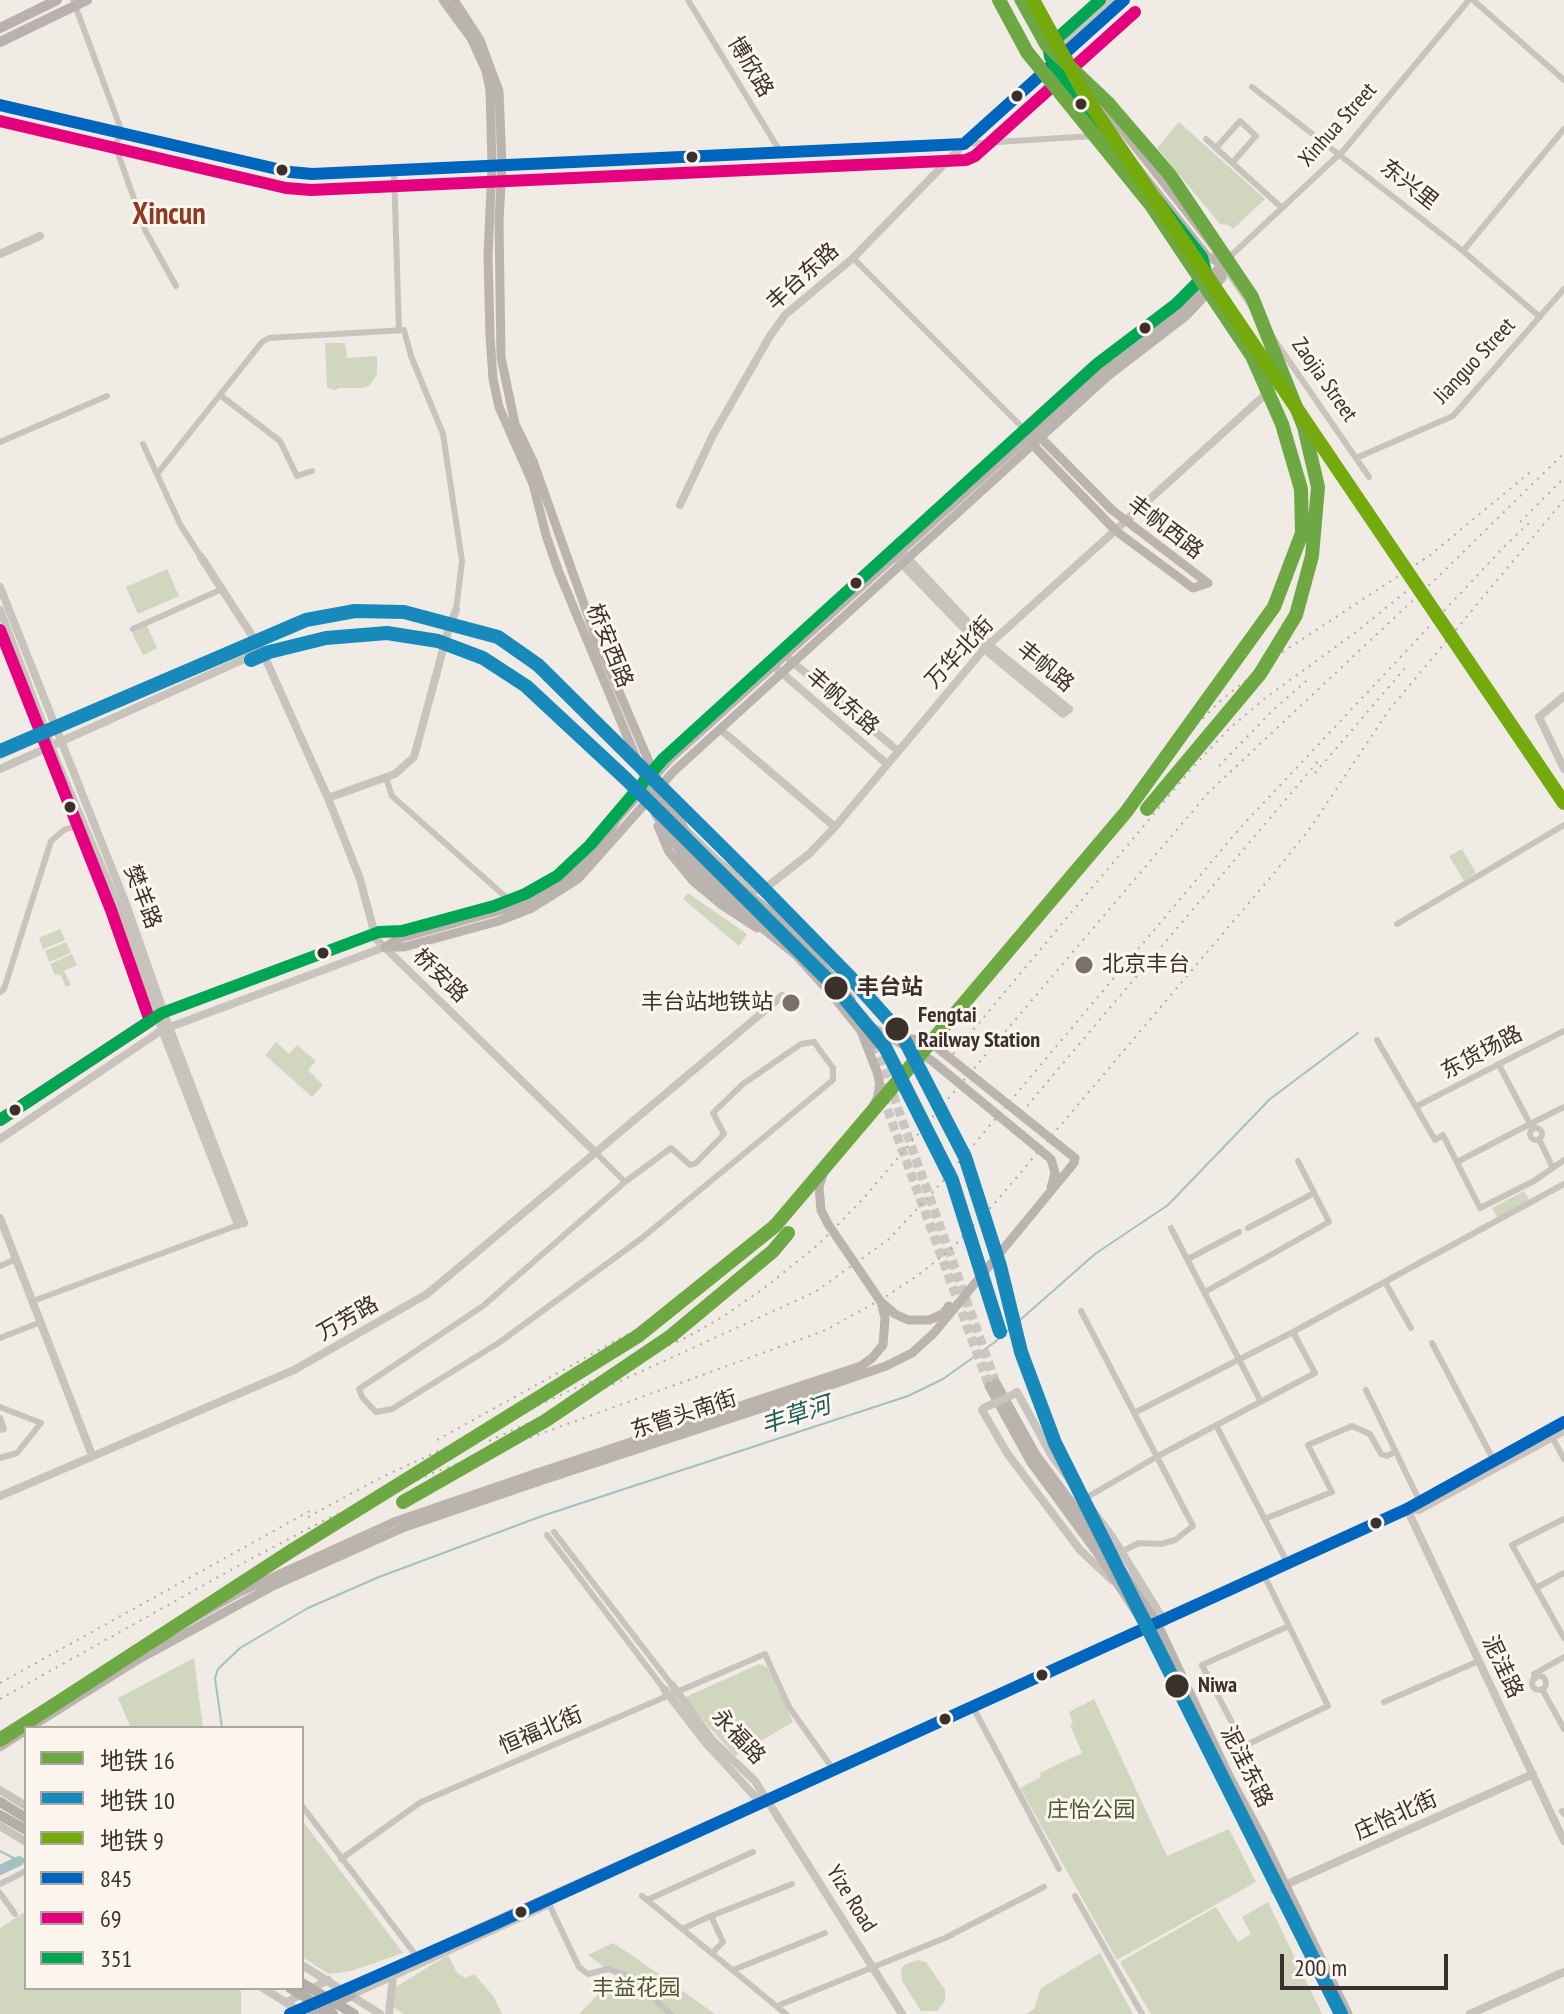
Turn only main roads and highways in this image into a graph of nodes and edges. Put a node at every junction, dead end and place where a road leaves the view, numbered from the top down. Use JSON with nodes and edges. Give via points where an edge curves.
{"nodes":[{"id":1,"x":57,"y":0,"type":"edge"},
{"id":2,"x":87,"y":0,"type":"edge"},
{"id":3,"x":443,"y":0,"type":"edge"},
{"id":4,"x":454,"y":0,"type":"edge"},
{"id":5,"x":1019,"y":0,"type":"edge"},
{"id":6,"x":1035,"y":0,"type":"edge"},
{"id":7,"x":74,"y":3,"type":"edge"},
{"id":8,"x":0,"y":28,"type":"edge"},
{"id":9,"x":0,"y":42,"type":"edge"},
{"id":10,"x":1063,"y":50,"type":"joint"},
{"id":11,"x":1054,"y":62,"type":"joint"},
{"id":12,"x":497,"y":166,"type":"junction"},
{"id":13,"x":1222,"y":264,"type":"junction"},
{"id":14,"x":1033,"y":438,"type":"junction"},
{"id":15,"x":778,"y":670,"type":"junction"},
{"id":16,"x":657,"y":781,"type":"junction"},
{"id":17,"x":647,"y":786,"type":"junction"},
{"id":18,"x":650,"y":798,"type":"junction"},
{"id":19,"x":656,"y":815,"type":"junction"},
{"id":20,"x":742,"y":908,"type":"junction"},
{"id":21,"x":881,"y":1035,"type":"junction"},
{"id":22,"x":871,"y":1051,"type":"junction"},
{"id":23,"x":1042,"y":1200,"type":"junction"},
{"id":24,"x":977,"y":1278,"type":"junction"},
{"id":25,"x":881,"y":1302,"type":"junction"},
{"id":26,"x":535,"y":1478,"type":"junction"},
{"id":27,"x":1407,"y":1509,"type":"road end"},
{"id":28,"x":1289,"y":1564,"type":"junction"},
{"id":29,"x":1156,"y":1624,"type":"junction"},
{"id":30,"x":33,"y":1726,"type":"edge"},
{"id":31,"x":24,"y":1732,"type":"edge"},
{"id":32,"x":0,"y":1736,"type":"edge"},
{"id":33,"x":0,"y":1747,"type":"edge"},
{"id":34,"x":0,"y":1802,"type":"edge"},
{"id":35,"x":765,"y":1802,"type":"junction"},
{"id":36,"x":0,"y":1815,"type":"edge"},
{"id":37,"x":24,"y":1817,"type":"edge"},
{"id":38,"x":24,"y":1829,"type":"edge"},
{"id":39,"x":1280,"y":1887,"type":"junction"},
{"id":40,"x":549,"y":1904,"type":"road end"},
{"id":41,"x":304,"y":1984,"type":"edge"},
{"id":42,"x":293,"y":1990,"type":"edge"},
{"id":43,"x":350,"y":1995,"type":"junction"},
{"id":44,"x":297,"y":2013,"type":"edge"},
{"id":45,"x":313,"y":2014,"type":"edge"},
{"id":46,"x":331,"y":2014,"type":"edge"},
{"id":47,"x":354,"y":2014,"type":"edge"},
{"id":48,"x":1340,"y":2014,"type":"edge"},
{"id":49,"x":1348,"y":2014,"type":"edge"}],
"edges":[{"from":1,"to":8,"type":"main road"},
{"from":2,"to":7,"type":"main road"},
{"from":3,"to":12,"type":"main road","via":[[471,38],[486,71]]},
{"from":4,"to":12,"type":"main road","via":[[480,40],[495,77],[500,99]]},
{"from":5,"to":11,"type":"main road"},
{"from":6,"to":10,"type":"main road"},
{"from":7,"to":9,"type":"main road"},
{"from":10,"to":13,"type":"main road","via":[[1216,249]]},
{"from":11,"to":13,"type":"main road","via":[[1207,256]]},
{"from":12,"to":16,"type":"main road","name":"桥安西路","via":[[501,357],[511,409],[596,638]]},
{"from":12,"to":17,"type":"main road","name":"桥安西路","via":[[488,256],[499,407],[533,484],[558,570]]},
{"from":13,"to":14,"type":"main road","via":[[1188,305],[1109,364]]},
{"from":14,"to":14,"type":"main road","name":"丰帆西路","via":[[1116,531],[1193,588],[1208,583],[1126,522]]},
{"from":14,"to":15,"type":"main road"},
{"from":15,"to":16,"type":"main road","via":[[720,729]]},
{"from":15,"to":16,"type":"main road","via":[[669,760]]},
{"from":16,"to":17,"type":"main road"},
{"from":16,"to":18,"type":"main road"},
{"from":16,"to":20,"type":"main road","name":"桥安西路","via":[[687,850]]},
{"from":16,"to":22,"type":"main road","via":[[690,841],[712,866],[789,926],[827,968],[853,1001]]},
{"from":17,"to":18,"type":"main road","name":"桥安西路"},
{"from":17,"to":18,"type":"main road","via":[[579,870],[538,896],[385,947],[404,947],[499,921],[551,898],[588,870]]},
{"from":18,"to":19,"type":"main road","name":"桥安西路"},
{"from":19,"to":20,"type":"main road","name":"桥安西路","via":[[692,869]]},
{"from":19,"to":22,"type":"main road","via":[[664,842],[684,871],[722,905],[797,954],[852,1019]]},
{"from":20,"to":21,"type":"main road","bridge":true,"via":[[809,957]]},
{"from":20,"to":22,"type":"main road","name":"桥安西路","bridge":true,"via":[[807,966],[861,1031]]},
{"from":21,"to":23,"type":"main road","bridge":true,"via":[[931,1060],[1051,1159],[1053,1186]]},
{"from":21,"to":23,"type":"main road","name":"东管头南街","bridge":true,"via":[[935,1046],[1075,1158]]},
{"from":22,"to":25,"type":"main road","bridge":true,"via":[[880,1085],[877,1099],[824,1171],[818,1199],[828,1224]]},
{"from":23,"to":24,"type":"main road","name":"东管头南街","bridge":true},
{"from":24,"to":25,"type":"main road","bridge":true,"via":[[943,1314],[929,1320],[908,1320]]},
{"from":24,"to":26,"type":"main road","name":"东管头南街","bridge":true,"via":[[934,1333],[893,1363]]},
{"from":25,"to":26,"type":"main road","name":"东管头南街","bridge":true,"via":[[883,1345],[861,1366]]},
{"from":26,"to":30,"type":"main road","name":"东管头南街","via":[[405,1527],[271,1587],[139,1659]]},
{"from":26,"to":32,"type":"main road","name":"东管头南街","via":[[394,1522],[238,1593]]},
{"from":27,"to":28,"type":"main road"},
{"from":28,"to":29,"type":"main road"},
{"from":28,"to":29,"type":"main road"},
{"from":29,"to":29,"type":"main road","name":"泥洼东路","via":[[1036,1455],[993,1385],[1030,1461],[1114,1581]]},
{"from":29,"to":35,"type":"main road"},
{"from":29,"to":35,"type":"main road"},
{"from":29,"to":39,"type":"main road","name":"泥洼东路"},
{"from":31,"to":33,"type":"main road","name":"东管头南街"},
{"from":34,"to":37,"type":"highway"},
{"from":35,"to":40,"type":"main road"},
{"from":35,"to":43,"type":"main road","via":[[418,1958]]},
{"from":36,"to":38,"type":"highway"},
{"from":39,"to":48,"type":"main road","name":"泥洼东路"},
{"from":39,"to":49,"type":"main road","name":"泥洼东路"},
{"from":41,"to":47,"type":"highway","bridge":true},
{"from":42,"to":46,"type":"highway","bridge":true},
{"from":43,"to":44,"type":"main road"},
{"from":43,"to":45,"type":"main road"}]}
